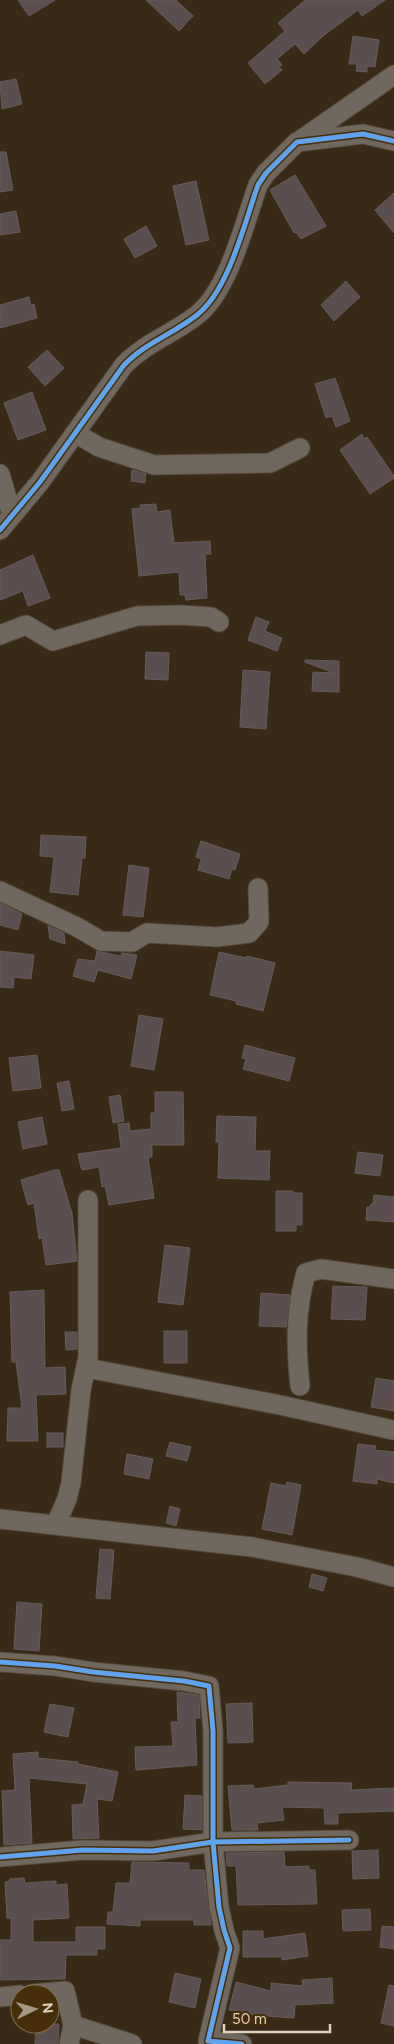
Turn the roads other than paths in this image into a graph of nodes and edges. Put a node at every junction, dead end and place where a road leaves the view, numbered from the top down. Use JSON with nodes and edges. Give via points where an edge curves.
{"nodes":[{"id":1,"x":394,"y":75,"type":"edge"},
{"id":2,"x":394,"y":141,"type":"edge"},
{"id":3,"x":297,"y":142,"type":"junction"},
{"id":4,"x":75,"y":433,"type":"junction"},
{"id":5,"x":300,"y":448,"type":"dead end"},
{"id":6,"x":0,"y":474,"type":"edge"},
{"id":7,"x":12,"y":515,"type":"junction"},
{"id":8,"x":0,"y":530,"type":"edge"},
{"id":9,"x":219,"y":622,"type":"dead end"},
{"id":10,"x":0,"y":635,"type":"edge"},
{"id":11,"x":258,"y":888,"type":"dead end"},
{"id":12,"x":0,"y":891,"type":"edge"},
{"id":13,"x":88,"y":1200,"type":"dead end"},
{"id":14,"x":394,"y":1279,"type":"edge"},
{"id":15,"x":87,"y":1368,"type":"junction"},
{"id":16,"x":300,"y":1386,"type":"dead end"},
{"id":17,"x":393,"y":1430,"type":"edge"},
{"id":18,"x":0,"y":1519,"type":"edge"},
{"id":19,"x":56,"y":1524,"type":"junction"},
{"id":20,"x":394,"y":1578,"type":"edge"},
{"id":21,"x":0,"y":1662,"type":"edge"},
{"id":22,"x":349,"y":1840,"type":"dead end"},
{"id":23,"x":213,"y":1842,"type":"junction"},
{"id":24,"x":0,"y":1857,"type":"edge"},
{"id":25,"x":60,"y":1991,"type":"edge"},
{"id":26,"x":72,"y":2025,"type":"junction"},
{"id":27,"x":69,"y":2044,"type":"edge"},
{"id":28,"x":132,"y":2044,"type":"edge"},
{"id":29,"x":242,"y":2044,"type":"edge"}],
"edges":[{"from":1,"to":3,"type":"street"},
{"from":2,"to":3,"type":"street","via":[[363,134]]},
{"from":3,"to":4,"type":"street","via":[[258,185],[225,279],[213,300],[196,316],[135,353]]},
{"from":4,"to":5,"type":"street","via":[[99,447],[154,465],[270,463]]},
{"from":4,"to":7,"type":"street"},
{"from":6,"to":7,"type":"street"},
{"from":7,"to":8,"type":"street"},
{"from":9,"to":10,"type":"street","via":[[211,618],[180,615],[136,616],[53,641],[26,625]]},
{"from":11,"to":12,"type":"street","via":[[260,922],[249,932],[217,937],[148,933],[132,942],[100,941]]},
{"from":13,"to":15,"type":"street"},
{"from":14,"to":16,"type":"street","via":[[321,1269],[306,1273],[301,1290],[296,1352]]},
{"from":15,"to":17,"type":"street"},
{"from":15,"to":19,"type":"street","via":[[81,1390],[71,1483]]},
{"from":18,"to":19,"type":"street"},
{"from":19,"to":20,"type":"street","via":[[252,1547]]},
{"from":21,"to":23,"type":"street","via":[[209,1686],[213,1731]]},
{"from":22,"to":23,"type":"street"},
{"from":23,"to":24,"type":"street","via":[[153,1851],[83,1850]]},
{"from":23,"to":29,"type":"street","via":[[219,1907],[230,1948],[208,2041]]},
{"from":25,"to":26,"type":"street","via":[[65,1991]]},
{"from":26,"to":27,"type":"street"},
{"from":26,"to":28,"type":"street"}]}
